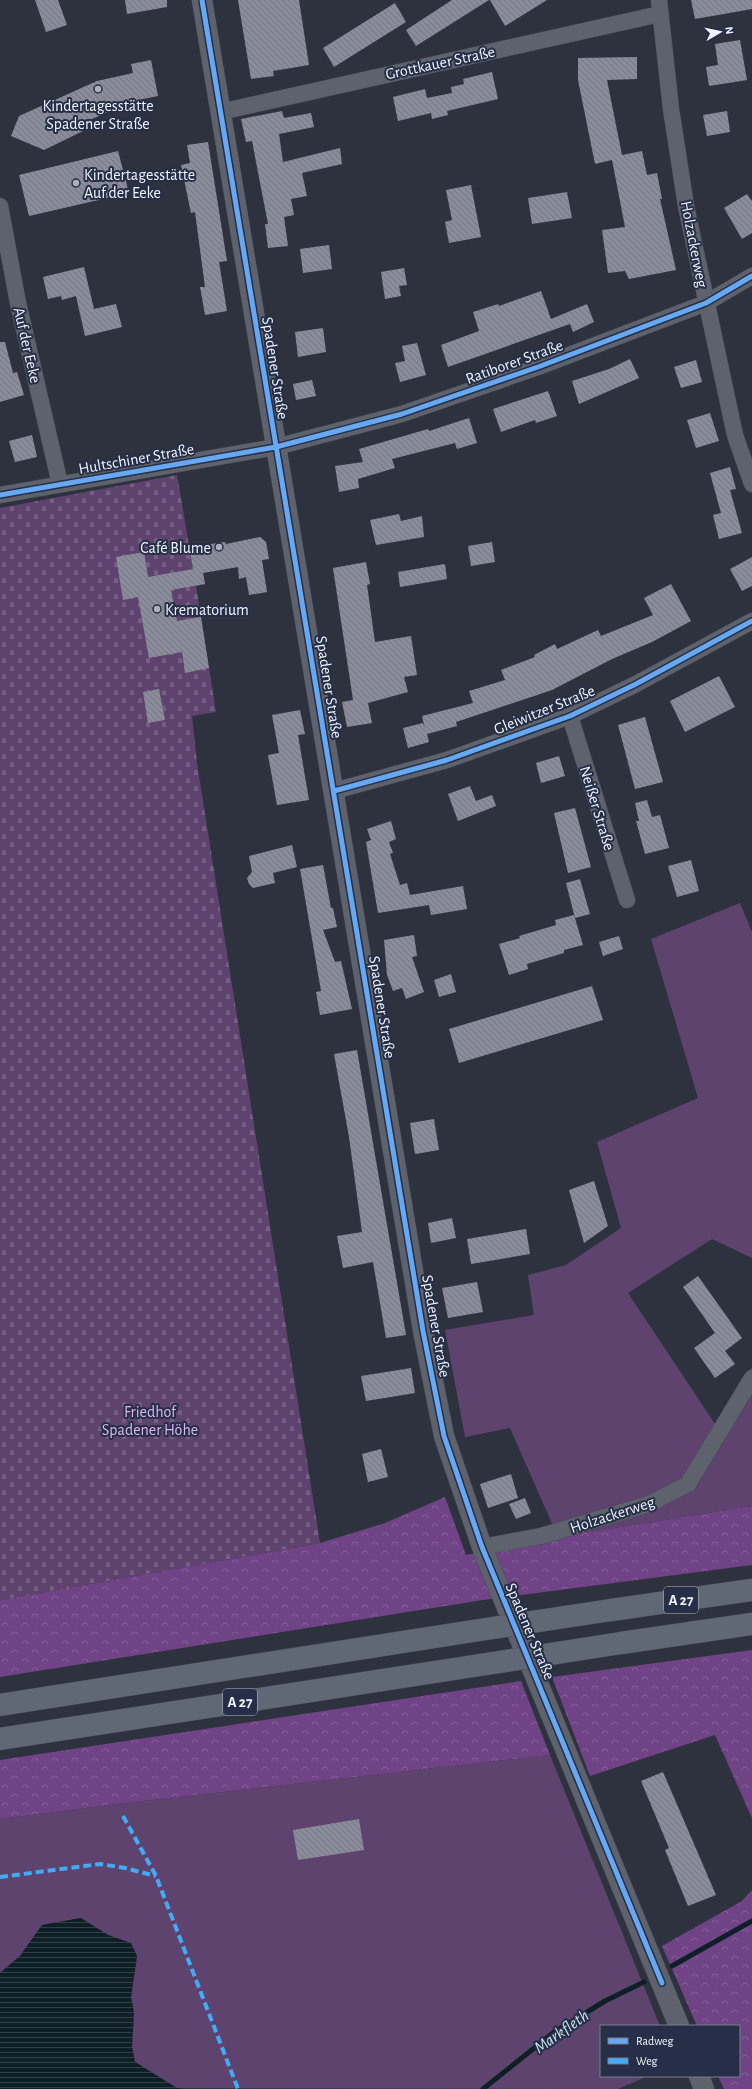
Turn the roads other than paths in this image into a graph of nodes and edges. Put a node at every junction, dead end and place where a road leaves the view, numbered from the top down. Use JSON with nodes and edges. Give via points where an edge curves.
{"nodes":[{"id":1,"x":202,"y":0,"type":"edge"},
{"id":2,"x":660,"y":7,"type":"edge"},
{"id":3,"x":220,"y":112,"type":"junction"},
{"id":4,"x":0,"y":206,"type":"edge"},
{"id":5,"x":752,"y":276,"type":"edge"},
{"id":6,"x":706,"y":303,"type":"junction"},
{"id":7,"x":276,"y":447,"type":"junction"},
{"id":8,"x":60,"y":484,"type":"junction"},
{"id":9,"x":752,"y":484,"type":"edge"},
{"id":10,"x":0,"y":495,"type":"edge"},
{"id":11,"x":752,"y":621,"type":"edge"},
{"id":12,"x":570,"y":716,"type":"junction"},
{"id":13,"x":334,"y":791,"type":"junction"},
{"id":14,"x":627,"y":900,"type":"dead end"},
{"id":15,"x":752,"y":1378,"type":"edge"},
{"id":16,"x":482,"y":1547,"type":"junction"},
{"id":17,"x":752,"y":1590,"type":"edge"},
{"id":18,"x":752,"y":1624,"type":"edge"},
{"id":19,"x":0,"y":1705,"type":"edge"},
{"id":20,"x":0,"y":1739,"type":"edge"},
{"id":21,"x":679,"y":2025,"type":"edge"},
{"id":22,"x":699,"y":2077,"type":"edge"},
{"id":23,"x":704,"y":2089,"type":"edge"}],
"edges":[{"from":1,"to":3,"type":"street","name":"Spadener Straße"},
{"from":2,"to":3,"type":"street","name":"Grottkauer Straße"},
{"from":2,"to":6,"type":"street","name":"Holzackerweg","via":[[671,110]]},
{"from":3,"to":7,"type":"street","name":"Spadener Straße"},
{"from":4,"to":8,"type":"street","name":"Auf der Eeke","via":[[18,303]]},
{"from":5,"to":6,"type":"street","name":"Ratiborer Straße"},
{"from":6,"to":7,"type":"street","name":"Ratiborer Straße","via":[[538,367],[402,414]]},
{"from":6,"to":9,"type":"street","name":"Holzackerweg","via":[[735,435]]},
{"from":7,"to":8,"type":"street","name":"Hultschiner Straße"},
{"from":7,"to":13,"type":"street","name":"Spadener Straße"},
{"from":8,"to":10,"type":"street","name":"Hultschiner Straße"},
{"from":11,"to":12,"type":"street","name":"Gleiwitzer Straße","via":[[636,684]]},
{"from":12,"to":13,"type":"street","name":"Gleiwitzer Straße","via":[[447,760]]},
{"from":12,"to":14,"type":"street","name":"Neißer Straße"},
{"from":13,"to":16,"type":"street","name":"Spadener Straße","via":[[426,1346],[444,1436]]},
{"from":15,"to":16,"type":"street","name":"Holzackerweg","via":[[688,1484],[649,1504],[541,1536]]},
{"from":16,"to":21,"type":"street","name":"Spadener Straße"},
{"from":17,"to":19,"type":"highway","number":"A 27","bridge":true},
{"from":18,"to":20,"type":"highway","number":"A 27","bridge":true},
{"from":22,"to":23,"type":"street"}]}
